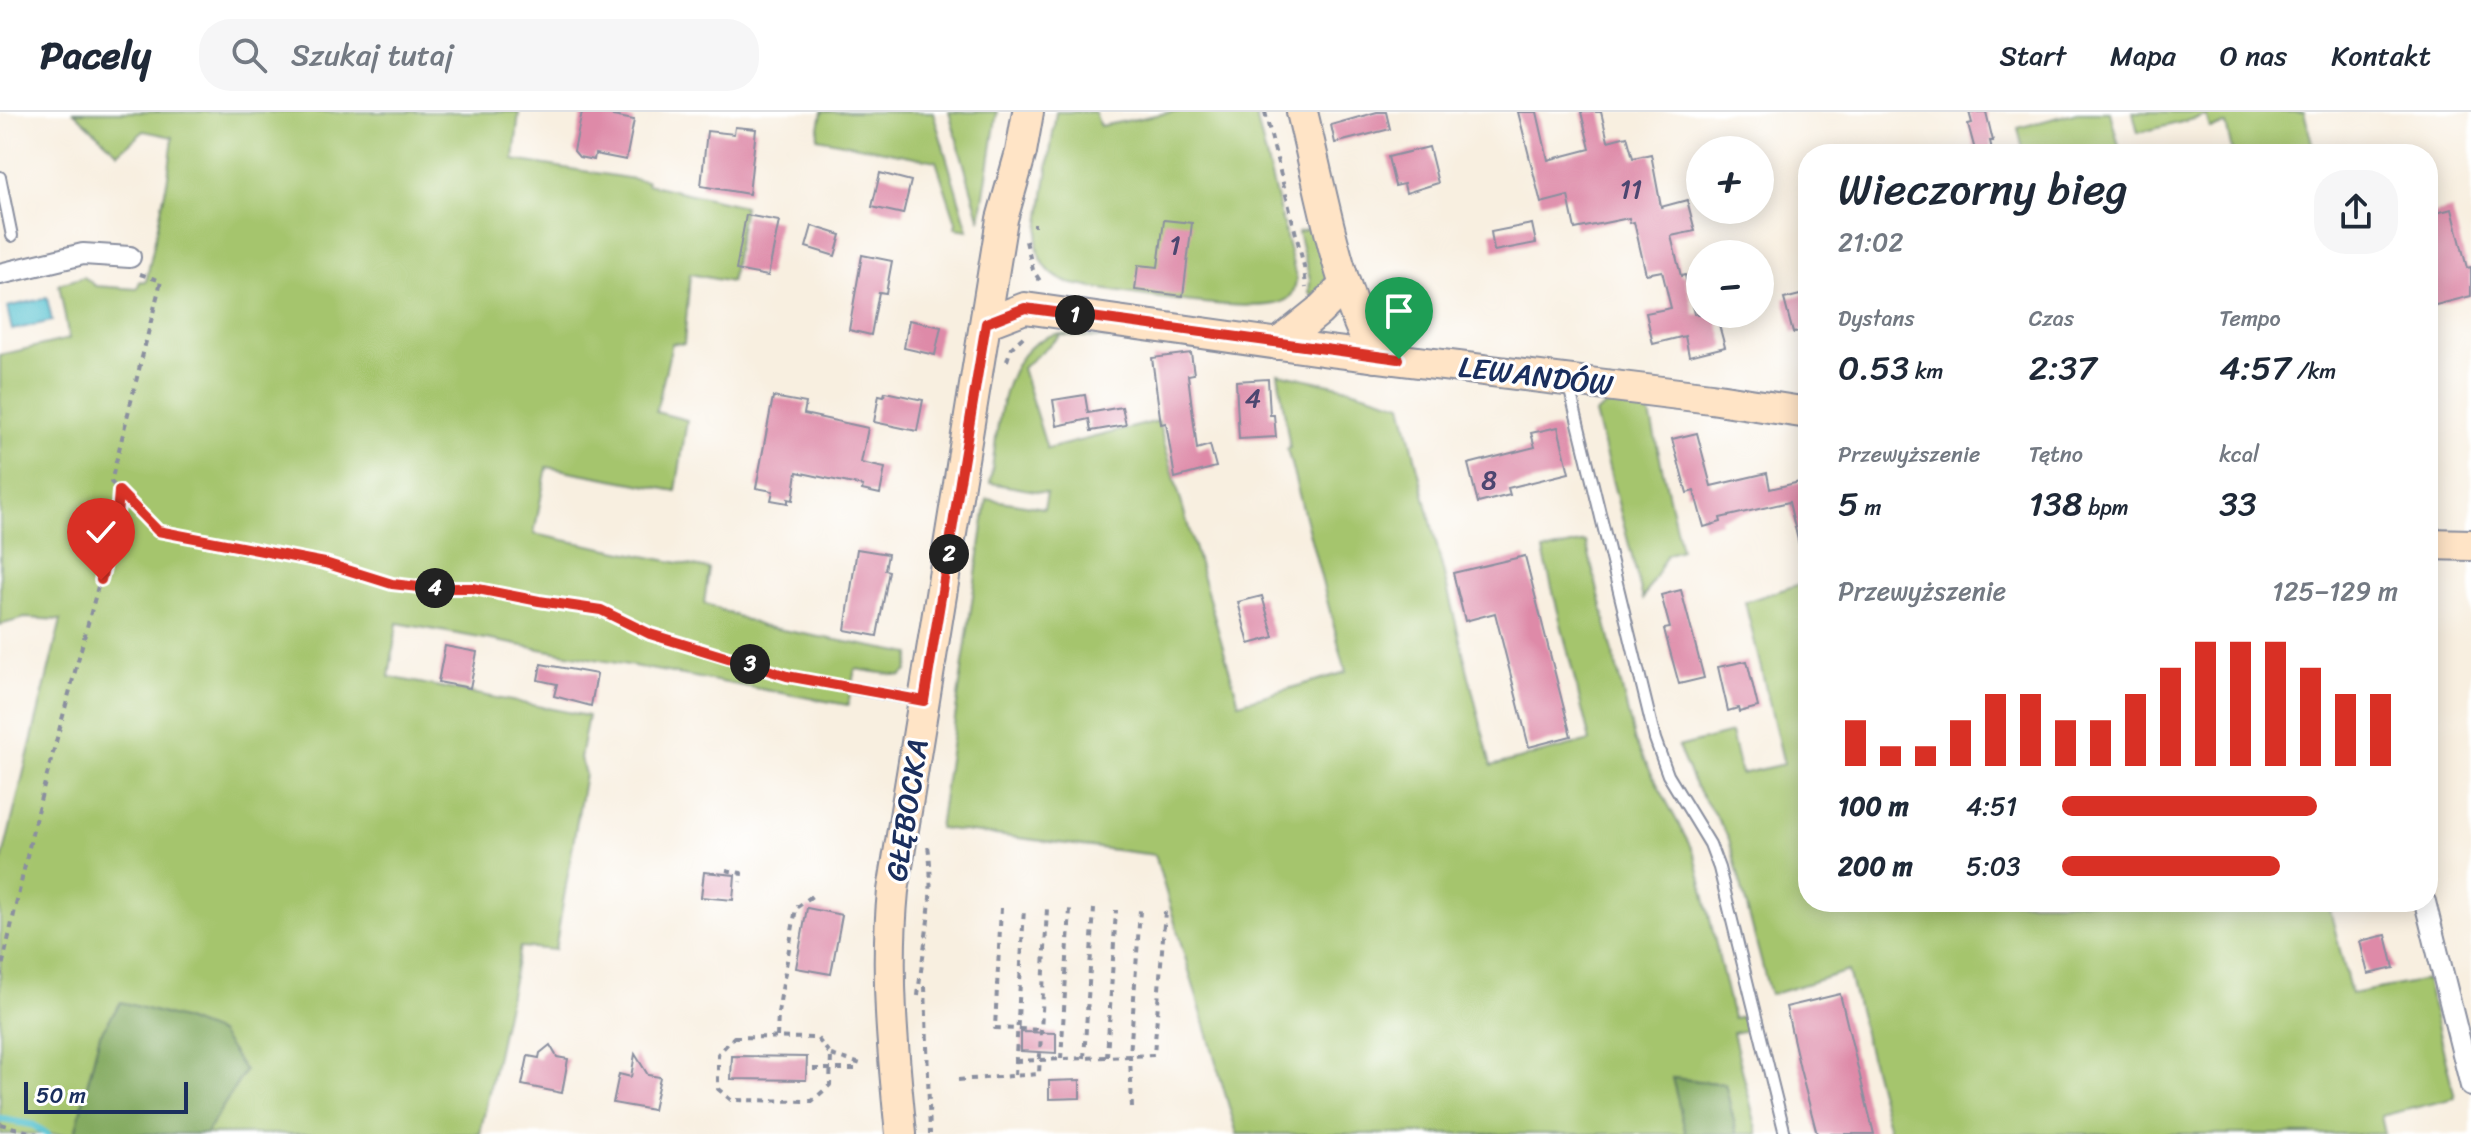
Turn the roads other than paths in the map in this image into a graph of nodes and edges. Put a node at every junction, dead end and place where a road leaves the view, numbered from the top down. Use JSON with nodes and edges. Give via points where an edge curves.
{"nodes":[{"id":1,"x":1028,"y":112,"type":"edge"},
{"id":2,"x":1302,"y":112,"type":"edge"},
{"id":3,"x":0,"y":177,"type":"edge"},
{"id":4,"x":12,"y":236,"type":"dead end"},
{"id":5,"x":996,"y":256,"type":"junction"},
{"id":6,"x":129,"y":262,"type":"road end"},
{"id":7,"x":0,"y":274,"type":"edge"},
{"id":8,"x":1345,"y":285,"type":"junction"},
{"id":9,"x":1025,"y":308,"type":"junction"},
{"id":10,"x":986,"y":323,"type":"junction"},
{"id":11,"x":1278,"y":344,"type":"junction"},
{"id":12,"x":1375,"y":357,"type":"junction"},
{"id":13,"x":1568,"y":381,"type":"junction"},
{"id":14,"x":1798,"y":411,"type":"edge"},
{"id":15,"x":2438,"y":544,"type":"edge"},
{"id":16,"x":2471,"y":545,"type":"edge"},
{"id":17,"x":851,"y":688,"type":"road end"},
{"id":18,"x":924,"y":701,"type":"junction"},
{"id":19,"x":2428,"y":912,"type":"edge"},
{"id":20,"x":2471,"y":1086,"type":"edge"},
{"id":21,"x":901,"y":1134,"type":"edge"},
{"id":22,"x":1785,"y":1134,"type":"edge"}],
"edges":[{"from":1,"to":5,"type":"street","name":"GŁĘBOCKA"},
{"from":2,"to":8,"type":"street"},
{"from":3,"to":4,"type":"lane"},
{"from":5,"to":9,"type":"street"},
{"from":5,"to":10,"type":"street","name":"GŁĘBOCKA"},
{"from":6,"to":7,"type":"street","via":[[83,254]]},
{"from":8,"to":11,"type":"street"},
{"from":8,"to":12,"type":"street"},
{"from":9,"to":10,"type":"street","name":"LEWANDÓW"},
{"from":9,"to":11,"type":"street","name":"LEWANDÓW"},
{"from":10,"to":18,"type":"street","name":"GŁĘBOCKA"},
{"from":11,"to":12,"type":"street","name":"LEWANDÓW"},
{"from":12,"to":13,"type":"street","name":"LEWANDÓW"},
{"from":13,"to":14,"type":"street","name":"LEWANDÓW"},
{"from":13,"to":22,"type":"lane","via":[[1655,739],[1668,775],[1719,868]]},
{"from":15,"to":16,"type":"street"},
{"from":17,"to":18,"type":"lane"},
{"from":18,"to":21,"type":"street","name":"GŁĘBOCKA","via":[[892,909],[892,1031]]},
{"from":19,"to":20,"type":"street"}]}
